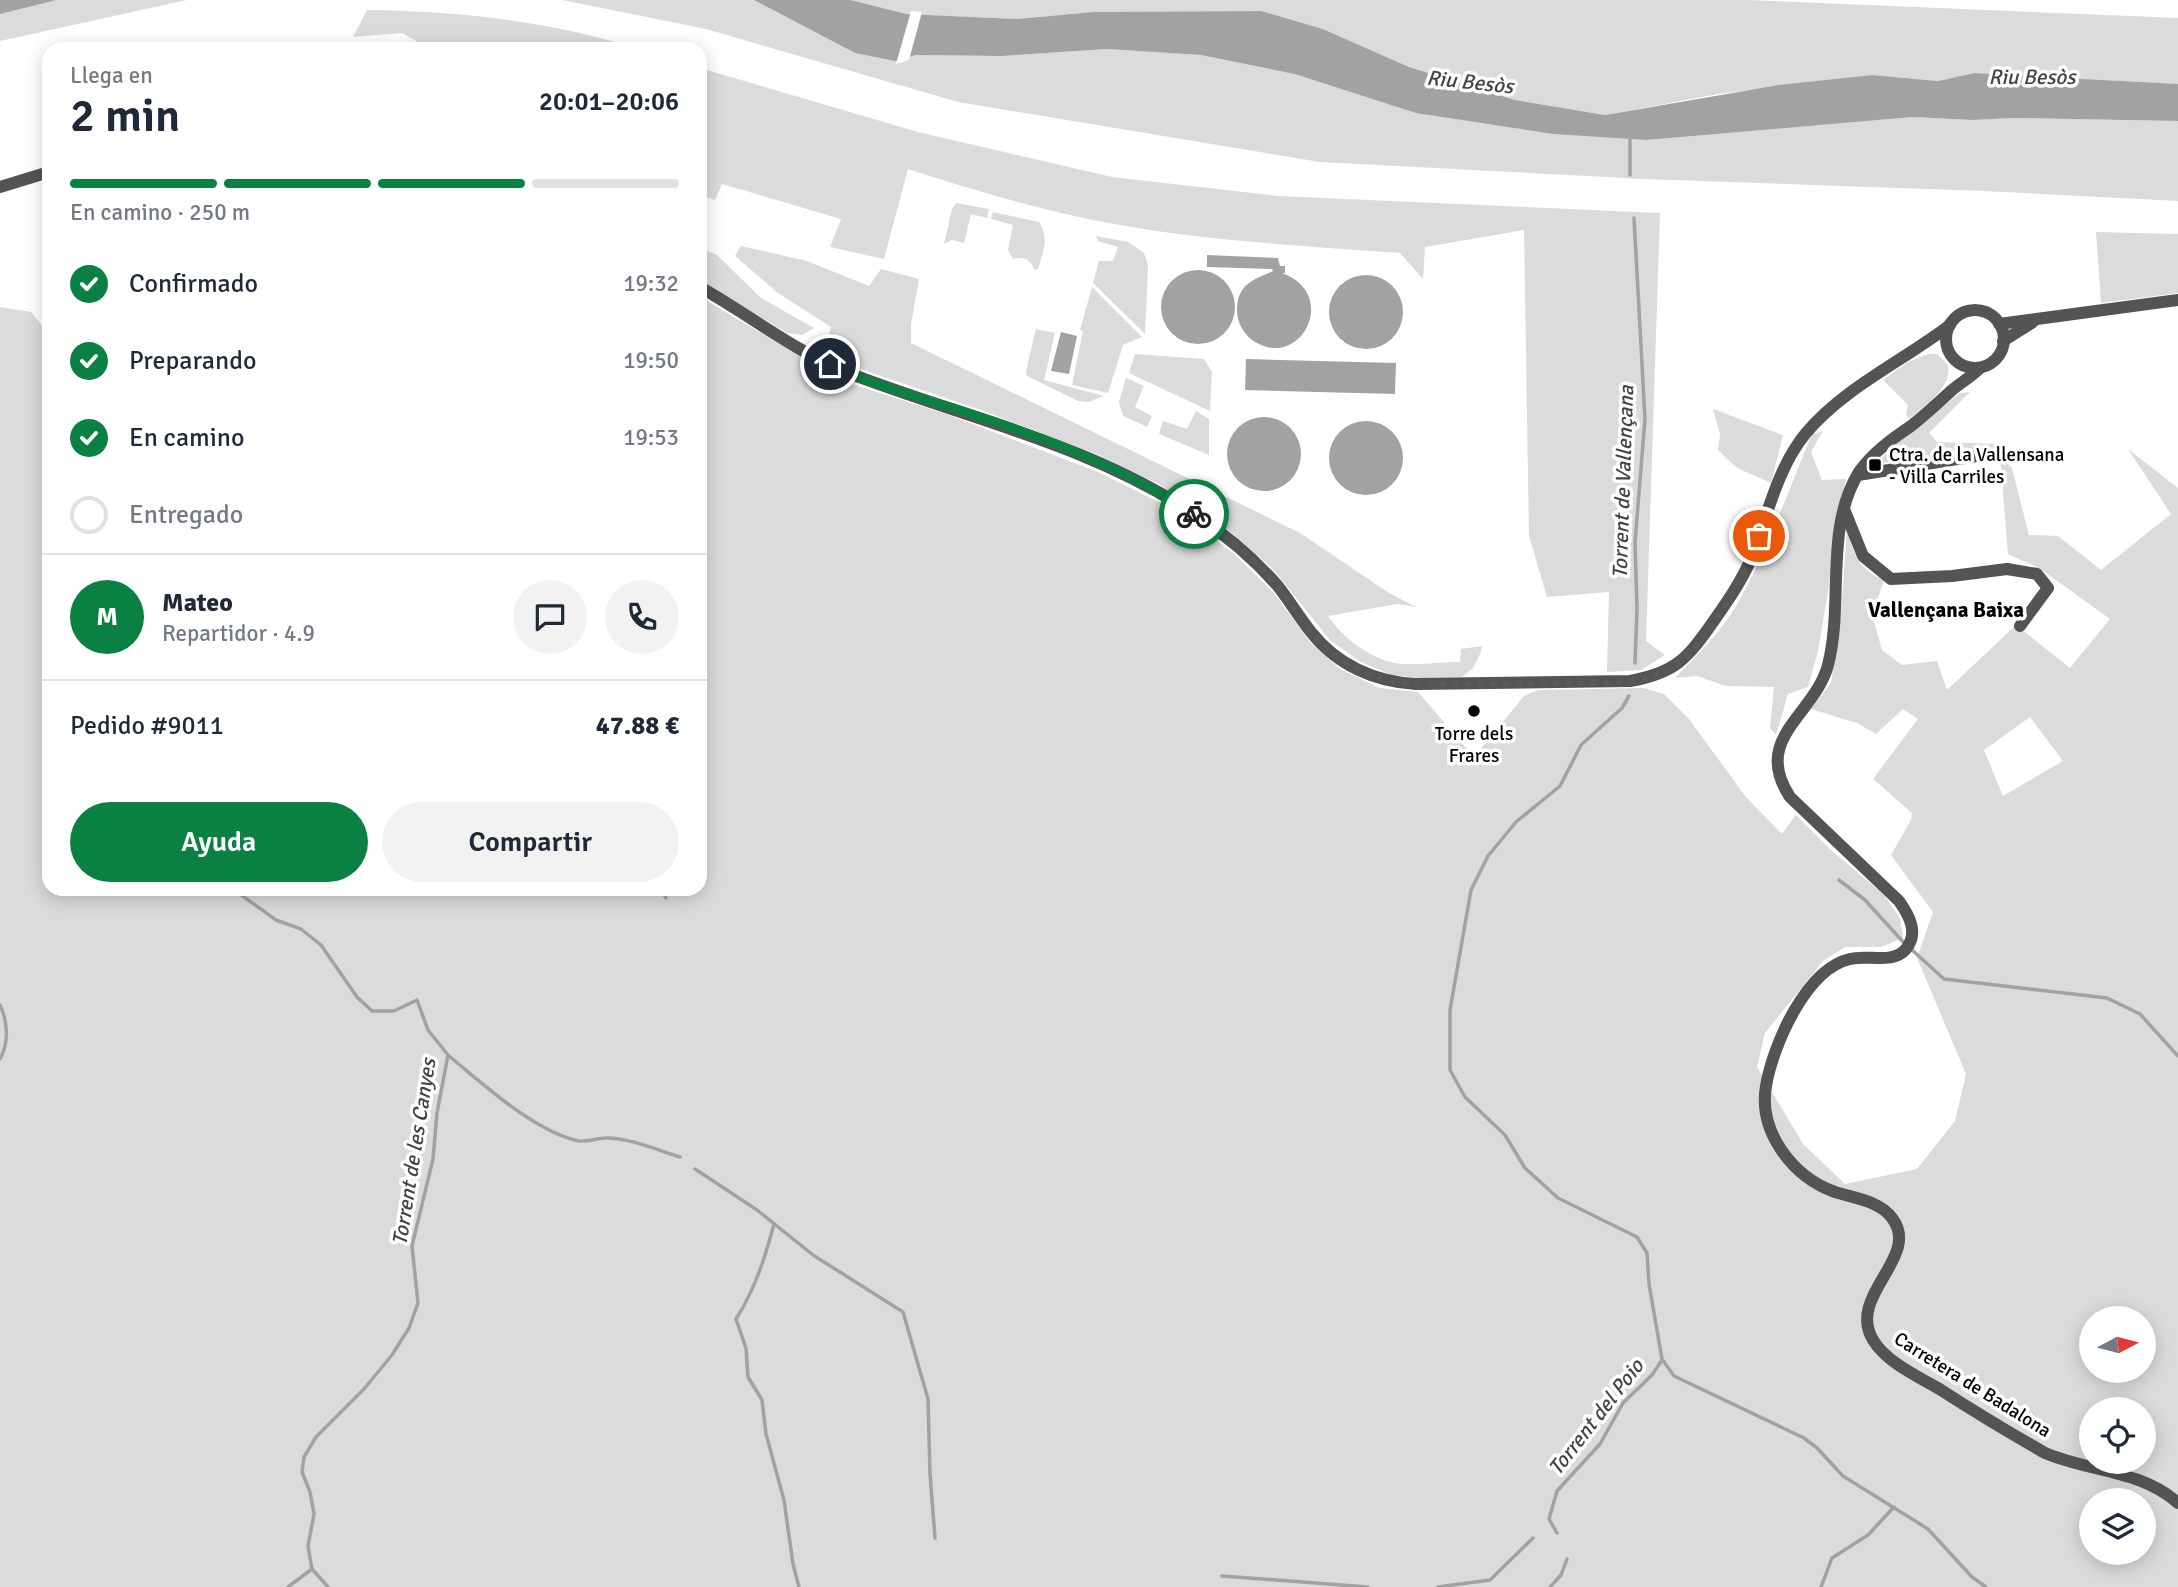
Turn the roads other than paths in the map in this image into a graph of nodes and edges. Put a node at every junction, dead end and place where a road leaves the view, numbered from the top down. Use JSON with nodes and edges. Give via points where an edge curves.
{"nodes":[{"id":1,"x":42,"y":174,"type":"edge"},
{"id":2,"x":0,"y":187,"type":"edge"},
{"id":3,"x":707,"y":291,"type":"edge"},
{"id":4,"x":2178,"y":300,"type":"edge"},
{"id":5,"x":2039,"y":318,"type":"junction"},
{"id":6,"x":1998,"y":324,"type":"junction"},
{"id":7,"x":1950,"y":325,"type":"junction"},
{"id":8,"x":2003,"y":341,"type":"junction"},
{"id":9,"x":1924,"y":345,"type":"junction"},
{"id":10,"x":1947,"y":347,"type":"junction"},
{"id":11,"x":1960,"y":364,"type":"junction"},
{"id":12,"x":1980,"y":368,"type":"junction"},
{"id":13,"x":1952,"y":390,"type":"junction"},
{"id":14,"x":1976,"y":456,"type":"dead end"},
{"id":15,"x":1858,"y":475,"type":"junction"},
{"id":16,"x":1844,"y":508,"type":"junction"},
{"id":17,"x":2020,"y":625,"type":"dead end"},
{"id":18,"x":2178,"y":1503,"type":"edge"}],
"edges":[{"from":1,"to":2,"type":"street"},
{"from":3,"to":9,"type":"street","via":[[844,371],[1022,431],[1178,503],[1255,562],[1323,646],[1361,671],[1403,683],[1630,681],[1655,677],[1675,666],[1736,589],[1790,457],[1807,433],[1838,402]]},
{"from":4,"to":5,"type":"street"},
{"from":5,"to":6,"type":"street"},
{"from":5,"to":8,"type":"street"},
{"from":6,"to":7,"type":"street","via":[[1977,311],[1959,316]]},
{"from":6,"to":8,"type":"street"},
{"from":7,"to":9,"type":"street"},
{"from":7,"to":10,"type":"street"},
{"from":8,"to":12,"type":"street","via":[[1996,359]]},
{"from":9,"to":10,"type":"street"},
{"from":10,"to":11,"type":"street"},
{"from":11,"to":12,"type":"street"},
{"from":11,"to":13,"type":"street"},
{"from":12,"to":13,"type":"street","name":"Carretera de Badalona"},
{"from":13,"to":15,"type":"street","name":"Carretera de Badalona","via":[[1878,451]]},
{"from":14,"to":15,"type":"street"},
{"from":15,"to":16,"type":"street","name":"Carretera de Badalona"},
{"from":16,"to":17,"type":"street","via":[[1863,556],[1891,579],[2007,569],[2037,574],[2048,588]]},
{"from":16,"to":18,"type":"street","name":"Carretera de Badalona","via":[[1828,663],[1818,687],[1782,738],[1779,777],[1790,797],[1899,901],[1913,930],[1906,949],[1888,958],[1839,962],[1825,972],[1793,1012],[1765,1089],[1770,1128],[1797,1170],[1833,1191],[1885,1209],[1894,1220],[1898,1248],[1868,1311],[1872,1339],[1882,1352],[2045,1453],[2147,1482]]}]}
